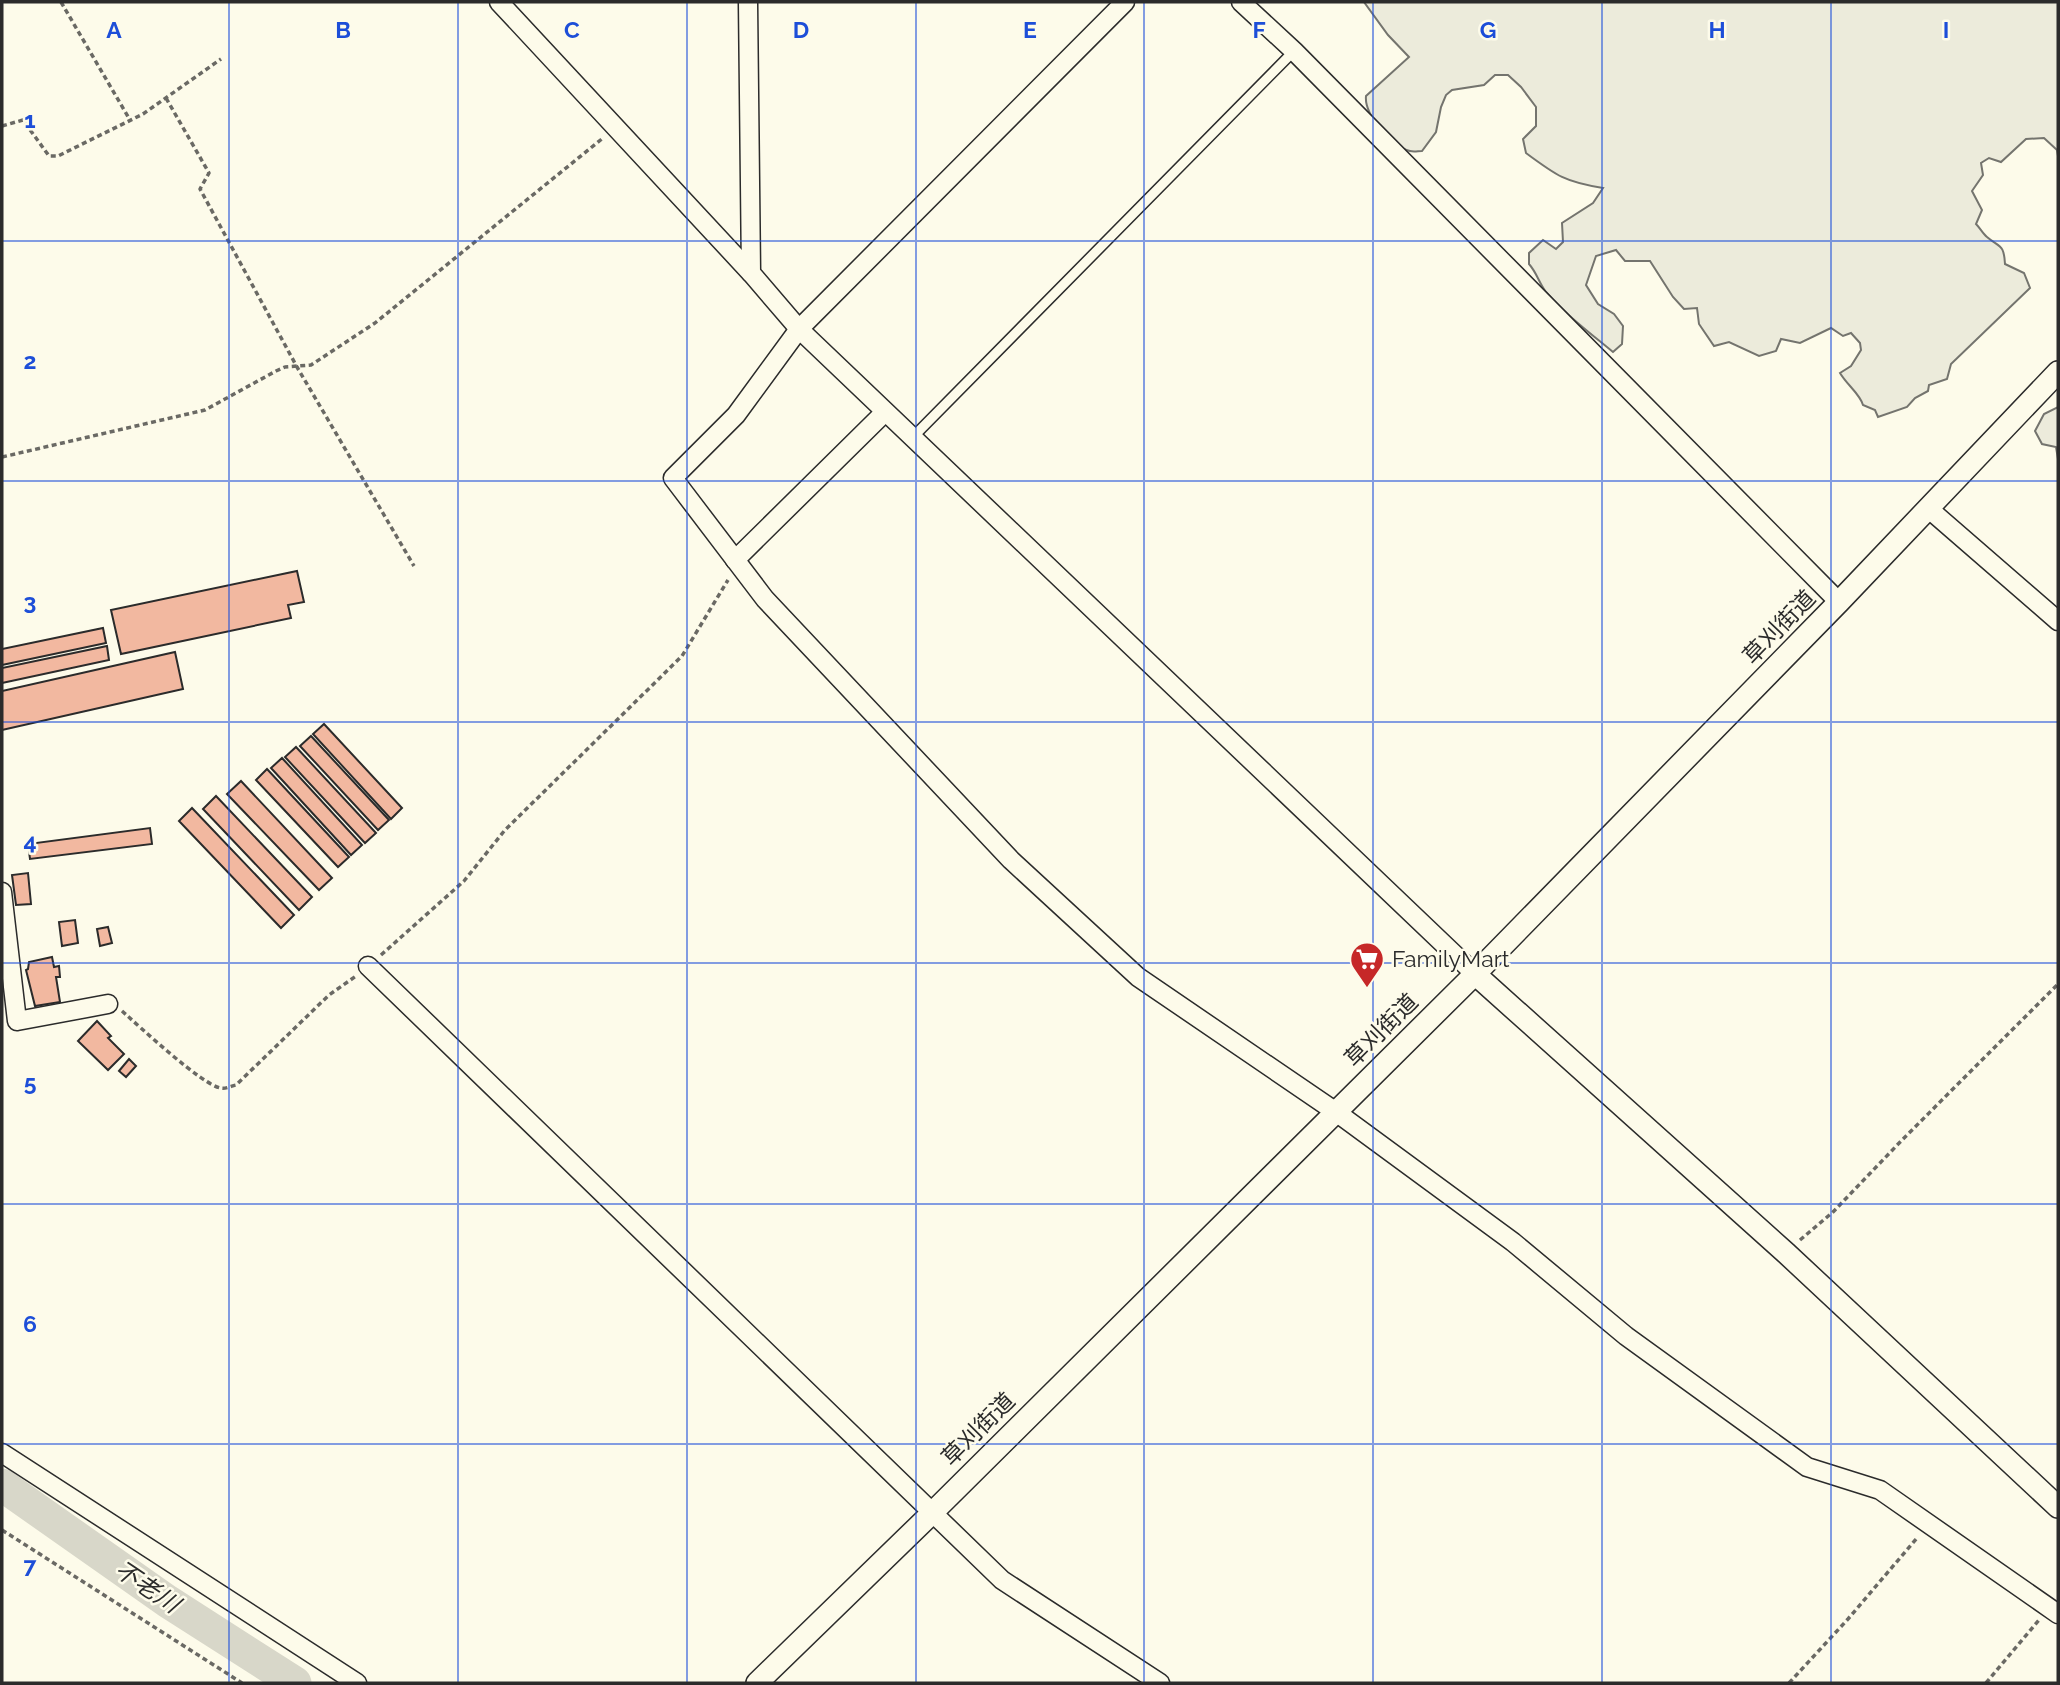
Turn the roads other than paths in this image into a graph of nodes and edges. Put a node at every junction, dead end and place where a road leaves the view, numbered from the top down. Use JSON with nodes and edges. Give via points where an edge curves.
{"nodes":[{"id":1,"x":499,"y":2,"type":"edge"},
{"id":2,"x":748,"y":2,"type":"edge"},
{"id":3,"x":1125,"y":2,"type":"edge"},
{"id":4,"x":1241,"y":2,"type":"edge"},
{"id":5,"x":1293,"y":51,"type":"junction"},
{"id":6,"x":751,"y":274,"type":"junction"},
{"id":7,"x":799,"y":330,"type":"junction"},
{"id":8,"x":2058,"y":372,"type":"edge"},
{"id":9,"x":885,"y":412,"type":"junction"},
{"id":10,"x":913,"y":437,"type":"junction"},
{"id":11,"x":1929,"y":509,"type":"junction"},
{"id":12,"x":737,"y":562,"type":"junction"},
{"id":13,"x":1839,"y":602,"type":"junction"},
{"id":14,"x":2058,"y":621,"type":"edge"},
{"id":15,"x":2,"y":892,"type":"edge"},
{"id":16,"x":368,"y":967,"type":"road end"},
{"id":17,"x":1475,"y":974,"type":"junction"},
{"id":18,"x":108,"y":1004,"type":"road end"},
{"id":19,"x":1336,"y":1112,"type":"junction"},
{"id":20,"x":2,"y":1453,"type":"edge"},
{"id":21,"x":2058,"y":1507,"type":"edge"},
{"id":22,"x":932,"y":1514,"type":"junction"},
{"id":23,"x":2054,"y":1611,"type":"edge"},
{"id":24,"x":357,"y":1683,"type":"edge"},
{"id":25,"x":757,"y":1683,"type":"edge"},
{"id":26,"x":1160,"y":1683,"type":"edge"}],
"edges":[{"from":1,"to":6,"type":"street"},
{"from":2,"to":6,"type":"street"},
{"from":3,"to":7,"type":"street"},
{"from":4,"to":5,"type":"street"},
{"from":5,"to":10,"type":"lane"},
{"from":5,"to":13,"type":"street"},
{"from":6,"to":7,"type":"street"},
{"from":7,"to":9,"type":"street"},
{"from":7,"to":12,"type":"street","via":[[736,415],[673,478]]},
{"from":8,"to":11,"type":"street","name":"草刈街道"},
{"from":9,"to":10,"type":"street"},
{"from":9,"to":12,"type":"street"},
{"from":10,"to":17,"type":"street"},
{"from":11,"to":13,"type":"street","name":"草刈街道"},
{"from":11,"to":14,"type":"street"},
{"from":12,"to":19,"type":"street","via":[[765,598],[1011,860],[1128,968]]},
{"from":13,"to":17,"type":"street","name":"草刈街道"},
{"from":15,"to":18,"type":"street","via":[[17,1021]]},
{"from":16,"to":22,"type":"street"},
{"from":17,"to":19,"type":"street","name":"草刈街道"},
{"from":17,"to":21,"type":"street","via":[[1786,1253]]},
{"from":19,"to":22,"type":"street","name":"草刈街道"},
{"from":19,"to":23,"type":"street","via":[[1513,1242],[1626,1336],[1807,1467],[1880,1490]]},
{"from":20,"to":24,"type":"street"},
{"from":22,"to":25,"type":"street","name":"草刈街道"},
{"from":22,"to":26,"type":"street","via":[[1002,1580]]}]}
